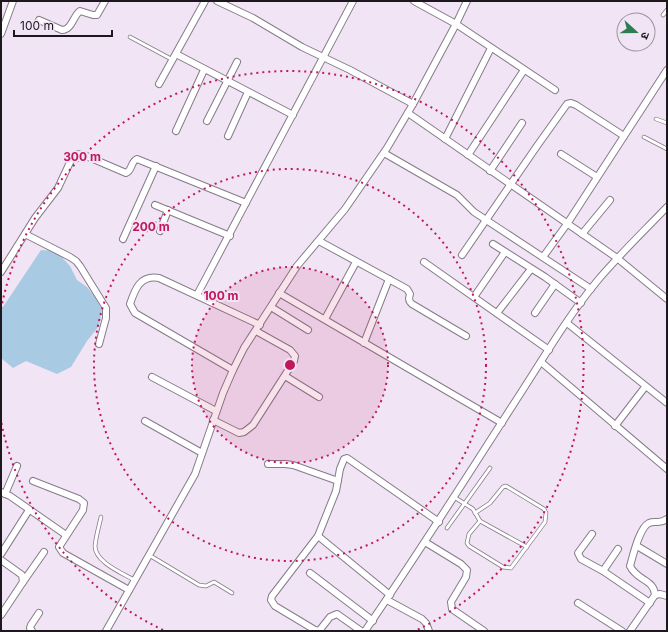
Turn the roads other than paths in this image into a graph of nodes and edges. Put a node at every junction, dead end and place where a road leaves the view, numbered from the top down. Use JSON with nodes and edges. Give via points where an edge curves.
{"nodes":[{"id":1,"x":13,"y":1,"type":"edge"},
{"id":2,"x":104,"y":1,"type":"edge"},
{"id":3,"x":205,"y":1,"type":"edge"},
{"id":4,"x":217,"y":1,"type":"edge"},
{"id":5,"x":354,"y":1,"type":"edge"},
{"id":6,"x":414,"y":1,"type":"edge"},
{"id":7,"x":467,"y":1,"type":"edge"},
{"id":8,"x":667,"y":10,"type":"edge"},
{"id":9,"x":663,"y":15,"type":"dead end"},
{"id":10,"x":38,"y":20,"type":"dead end"},
{"id":11,"x":456,"y":24,"type":"junction"},
{"id":12,"x":1,"y":34,"type":"edge"},
{"id":13,"x":130,"y":37,"type":"dead end"},
{"id":14,"x":491,"y":48,"type":"junction"},
{"id":15,"x":174,"y":57,"type":"junction"},
{"id":16,"x":323,"y":57,"type":"junction"},
{"id":17,"x":237,"y":62,"type":"dead end"},
{"id":18,"x":204,"y":70,"type":"junction"},
{"id":19,"x":524,"y":70,"type":"junction"},
{"id":20,"x":667,"y":70,"type":"edge"},
{"id":21,"x":226,"y":81,"type":"junction"},
{"id":22,"x":159,"y":84,"type":"dead end"},
{"id":23,"x":555,"y":90,"type":"dead end"},
{"id":24,"x":248,"y":92,"type":"junction"},
{"id":25,"x":413,"y":104,"type":"junction"},
{"id":26,"x":408,"y":113,"type":"junction"},
{"id":27,"x":293,"y":115,"type":"junction"},
{"id":28,"x":656,"y":119,"type":"dead end"},
{"id":29,"x":207,"y":121,"type":"dead end"},
{"id":30,"x":522,"y":123,"type":"dead end"},
{"id":31,"x":667,"y":123,"type":"edge"},
{"id":32,"x":176,"y":131,"type":"dead end"},
{"id":33,"x":228,"y":136,"type":"dead end"},
{"id":34,"x":624,"y":136,"type":"junction"},
{"id":35,"x":644,"y":137,"type":"dead end"},
{"id":36,"x":445,"y":139,"type":"junction"},
{"id":37,"x":667,"y":149,"type":"edge"},
{"id":38,"x":384,"y":153,"type":"junction"},
{"id":39,"x":561,"y":154,"type":"dead end"},
{"id":40,"x":468,"y":155,"type":"junction"},
{"id":41,"x":156,"y":166,"type":"junction"},
{"id":42,"x":490,"y":171,"type":"junction"},
{"id":43,"x":597,"y":177,"type":"junction"},
{"id":44,"x":511,"y":185,"type":"junction"},
{"id":45,"x":610,"y":200,"type":"dead end"},
{"id":46,"x":246,"y":204,"type":"junction"},
{"id":47,"x":155,"y":205,"type":"dead end"},
{"id":48,"x":667,"y":207,"type":"edge"},
{"id":49,"x":168,"y":210,"type":"junction"},
{"id":50,"x":486,"y":220,"type":"junction"},
{"id":51,"x":567,"y":224,"type":"junction"},
{"id":52,"x":160,"y":231,"type":"dead end"},
{"id":53,"x":25,"y":234,"type":"junction"},
{"id":54,"x":582,"y":234,"type":"junction"},
{"id":55,"x":230,"y":236,"type":"junction"},
{"id":56,"x":124,"y":240,"type":"dead end"},
{"id":57,"x":319,"y":241,"type":"junction"},
{"id":58,"x":493,"y":244,"type":"dead end"},
{"id":59,"x":505,"y":252,"type":"junction"},
{"id":60,"x":462,"y":255,"type":"dead end"},
{"id":61,"x":543,"y":257,"type":"junction"},
{"id":62,"x":617,"y":258,"type":"junction"},
{"id":63,"x":356,"y":262,"type":"junction"},
{"id":64,"x":424,"y":262,"type":"dead end"},
{"id":65,"x":531,"y":269,"type":"junction"},
{"id":66,"x":1,"y":272,"type":"edge"},
{"id":67,"x":389,"y":279,"type":"junction"},
{"id":68,"x":555,"y":284,"type":"junction"},
{"id":69,"x":591,"y":288,"type":"junction"},
{"id":70,"x":279,"y":293,"type":"junction"},
{"id":71,"x":197,"y":295,"type":"junction"},
{"id":72,"x":474,"y":297,"type":"junction"},
{"id":73,"x":667,"y":299,"type":"edge"},
{"id":74,"x":581,"y":303,"type":"junction"},
{"id":75,"x":271,"y":307,"type":"junction"},
{"id":76,"x":497,"y":313,"type":"junction"},
{"id":77,"x":535,"y":313,"type":"dead end"},
{"id":78,"x":325,"y":319,"type":"junction"},
{"id":79,"x":567,"y":323,"type":"junction"},
{"id":80,"x":260,"y":325,"type":"junction"},
{"id":81,"x":308,"y":330,"type":"dead end"},
{"id":82,"x":256,"y":331,"type":"junction"},
{"id":83,"x":466,"y":336,"type":"dead end"},
{"id":84,"x":364,"y":343,"type":"junction"},
{"id":85,"x":99,"y":344,"type":"dead end"},
{"id":86,"x":549,"y":350,"type":"junction"},
{"id":87,"x":541,"y":362,"type":"junction"},
{"id":88,"x":233,"y":370,"type":"junction"},
{"id":89,"x":285,"y":376,"type":"junction"},
{"id":90,"x":152,"y":377,"type":"dead end"},
{"id":91,"x":645,"y":387,"type":"junction"},
{"id":92,"x":319,"y":398,"type":"dead end"},
{"id":93,"x":667,"y":403,"type":"edge"},
{"id":94,"x":216,"y":411,"type":"junction"},
{"id":95,"x":213,"y":420,"type":"junction"},
{"id":96,"x":145,"y":421,"type":"dead end"},
{"id":97,"x":502,"y":423,"type":"junction"},
{"id":98,"x":615,"y":426,"type":"junction"},
{"id":99,"x":202,"y":453,"type":"junction"},
{"id":100,"x":268,"y":464,"type":"dead end"},
{"id":101,"x":17,"y":466,"type":"dead end"},
{"id":102,"x":490,"y":468,"type":"dead end"},
{"id":103,"x":667,"y":470,"type":"edge"},
{"id":104,"x":33,"y":481,"type":"dead end"},
{"id":105,"x":338,"y":482,"type":"junction"},
{"id":106,"x":3,"y":493,"type":"edge"},
{"id":107,"x":454,"y":497,"type":"junction"},
{"id":108,"x":464,"y":504,"type":"junction"},
{"id":109,"x":29,"y":510,"type":"junction"},
{"id":110,"x":475,"y":514,"type":"junction"},
{"id":111,"x":101,"y":517,"type":"dead end"},
{"id":112,"x":667,"y":519,"type":"edge"},
{"id":113,"x":480,"y":521,"type":"junction"},
{"id":114,"x":439,"y":522,"type":"junction"},
{"id":115,"x":447,"y":528,"type":"dead end"},
{"id":116,"x":592,"y":534,"type":"dead end"},
{"id":117,"x":66,"y":535,"type":"junction"},
{"id":118,"x":318,"y":536,"type":"junction"},
{"id":119,"x":425,"y":542,"type":"junction"},
{"id":120,"x":637,"y":546,"type":"junction"},
{"id":121,"x":527,"y":547,"type":"junction"},
{"id":122,"x":618,"y":549,"type":"dead end"},
{"id":123,"x":44,"y":552,"type":"dead end"},
{"id":124,"x":1,"y":554,"type":"edge"},
{"id":125,"x":149,"y":555,"type":"junction"},
{"id":126,"x":1,"y":560,"type":"edge"},
{"id":127,"x":667,"y":564,"type":"edge"},
{"id":128,"x":603,"y":571,"type":"junction"},
{"id":129,"x":310,"y":573,"type":"dead end"},
{"id":130,"x":134,"y":580,"type":"junction"},
{"id":131,"x":23,"y":582,"type":"junction"},
{"id":132,"x":128,"y":590,"type":"junction"},
{"id":133,"x":232,"y":593,"type":"dead end"},
{"id":134,"x":654,"y":595,"type":"junction"},
{"id":135,"x":667,"y":596,"type":"edge"},
{"id":136,"x":389,"y":597,"type":"junction"},
{"id":137,"x":1,"y":601,"type":"edge"},
{"id":138,"x":578,"y":603,"type":"dead end"},
{"id":139,"x":650,"y":603,"type":"junction"},
{"id":140,"x":8,"y":606,"type":"junction"},
{"id":141,"x":39,"y":613,"type":"dead end"},
{"id":142,"x":1,"y":615,"type":"edge"},
{"id":143,"x":372,"y":621,"type":"junction"},
{"id":144,"x":476,"y":629,"type":"edge"},
{"id":145,"x":32,"y":631,"type":"edge"},
{"id":146,"x":106,"y":631,"type":"edge"},
{"id":147,"x":362,"y":631,"type":"edge"},
{"id":148,"x":365,"y":631,"type":"edge"},
{"id":149,"x":429,"y":631,"type":"edge"},
{"id":150,"x":484,"y":631,"type":"edge"},
{"id":151,"x":622,"y":631,"type":"edge"},
{"id":152,"x":630,"y":631,"type":"edge"}],
"edges":[{"from":1,"to":12,"type":"street"},
{"from":2,"to":10,"type":"street","via":[[97,15],[77,13],[66,30]]},
{"from":3,"to":15,"type":"street"},
{"from":4,"to":16,"type":"street"},
{"from":5,"to":16,"type":"street"},
{"from":6,"to":11,"type":"street"},
{"from":7,"to":11,"type":"street"},
{"from":8,"to":9,"type":"lane"},
{"from":11,"to":14,"type":"street"},
{"from":11,"to":25,"type":"street"},
{"from":13,"to":15,"type":"lane"},
{"from":14,"to":19,"type":"street"},
{"from":14,"to":36,"type":"street"},
{"from":15,"to":18,"type":"street"},
{"from":15,"to":22,"type":"street"},
{"from":16,"to":25,"type":"street"},
{"from":16,"to":27,"type":"street"},
{"from":17,"to":21,"type":"street"},
{"from":18,"to":21,"type":"street"},
{"from":18,"to":32,"type":"street"},
{"from":19,"to":23,"type":"street"},
{"from":19,"to":40,"type":"street"},
{"from":20,"to":34,"type":"street"},
{"from":21,"to":24,"type":"street"},
{"from":21,"to":29,"type":"street"},
{"from":24,"to":27,"type":"street"},
{"from":24,"to":33,"type":"street"},
{"from":25,"to":26,"type":"street"},
{"from":26,"to":36,"type":"street"},
{"from":26,"to":38,"type":"street"},
{"from":27,"to":46,"type":"street"},
{"from":28,"to":31,"type":"lane"},
{"from":30,"to":42,"type":"street"},
{"from":34,"to":43,"type":"street"},
{"from":34,"to":44,"type":"street","via":[[584,109],[571,103],[567,104]]},
{"from":35,"to":37,"type":"lane"},
{"from":36,"to":40,"type":"street"},
{"from":38,"to":50,"type":"street","via":[[457,195]]},
{"from":38,"to":57,"type":"street"},
{"from":39,"to":43,"type":"street"},
{"from":40,"to":42,"type":"street"},
{"from":41,"to":46,"type":"street"},
{"from":41,"to":53,"type":"street","via":[[136,160],[126,173],[76,154],[58,188]]},
{"from":41,"to":56,"type":"street"},
{"from":42,"to":44,"type":"street"},
{"from":43,"to":51,"type":"street"},
{"from":44,"to":50,"type":"street"},
{"from":44,"to":51,"type":"street"},
{"from":45,"to":54,"type":"street"},
{"from":46,"to":55,"type":"street"},
{"from":47,"to":49,"type":"street"},
{"from":48,"to":62,"type":"street"},
{"from":49,"to":52,"type":"street"},
{"from":49,"to":55,"type":"street"},
{"from":50,"to":60,"type":"street"},
{"from":50,"to":61,"type":"street"},
{"from":51,"to":54,"type":"street"},
{"from":51,"to":61,"type":"street"},
{"from":53,"to":66,"type":"street"},
{"from":53,"to":85,"type":"street","via":[[70,257],[80,266],[106,308]]},
{"from":54,"to":62,"type":"street"},
{"from":55,"to":71,"type":"street"},
{"from":57,"to":63,"type":"street"},
{"from":57,"to":70,"type":"street","via":[[297,266]]},
{"from":58,"to":59,"type":"street"},
{"from":59,"to":65,"type":"street"},
{"from":59,"to":72,"type":"street"},
{"from":61,"to":69,"type":"street"},
{"from":62,"to":69,"type":"street"},
{"from":62,"to":73,"type":"street"},
{"from":63,"to":67,"type":"street"},
{"from":63,"to":78,"type":"street"},
{"from":64,"to":72,"type":"street"},
{"from":65,"to":68,"type":"street"},
{"from":65,"to":76,"type":"street"},
{"from":67,"to":83,"type":"street","via":[[407,289],[412,304]]},
{"from":67,"to":84,"type":"street"},
{"from":68,"to":74,"type":"street"},
{"from":68,"to":77,"type":"street"},
{"from":69,"to":74,"type":"street"},
{"from":70,"to":75,"type":"street"},
{"from":70,"to":78,"type":"street"},
{"from":71,"to":80,"type":"street"},
{"from":71,"to":88,"type":"street","via":[[151,277],[135,290],[130,304],[135,313]]},
{"from":72,"to":76,"type":"street"},
{"from":74,"to":79,"type":"street"},
{"from":75,"to":80,"type":"street"},
{"from":75,"to":81,"type":"street"},
{"from":76,"to":86,"type":"street"},
{"from":78,"to":84,"type":"street"},
{"from":79,"to":86,"type":"street"},
{"from":79,"to":91,"type":"street"},
{"from":80,"to":82,"type":"street"},
{"from":82,"to":88,"type":"street"},
{"from":82,"to":89,"type":"street","via":[[294,354],[294,361]]},
{"from":84,"to":97,"type":"street"},
{"from":86,"to":87,"type":"street"},
{"from":87,"to":97,"type":"street"},
{"from":87,"to":98,"type":"street"},
{"from":88,"to":94,"type":"street"},
{"from":89,"to":92,"type":"street"},
{"from":89,"to":95,"type":"street","via":[[248,430],[239,433]]},
{"from":90,"to":94,"type":"street"},
{"from":91,"to":93,"type":"street"},
{"from":91,"to":98,"type":"street"},
{"from":94,"to":95,"type":"street"},
{"from":95,"to":99,"type":"street"},
{"from":96,"to":99,"type":"street"},
{"from":97,"to":107,"type":"street"},
{"from":98,"to":103,"type":"street"},
{"from":99,"to":125,"type":"street","via":[[193,479]]},
{"from":100,"to":105,"type":"street","via":[[293,465]]},
{"from":101,"to":106,"type":"street"},
{"from":102,"to":108,"type":"lane"},
{"from":104,"to":117,"type":"street","via":[[82,501],[83,510]]},
{"from":105,"to":114,"type":"street","via":[[342,463],[347,458]]},
{"from":105,"to":118,"type":"street"},
{"from":106,"to":109,"type":"street"},
{"from":107,"to":108,"type":"lane"},
{"from":107,"to":114,"type":"street"},
{"from":108,"to":110,"type":"lane","via":[[473,509]]},
{"from":108,"to":115,"type":"lane"},
{"from":109,"to":117,"type":"street"},
{"from":109,"to":124,"type":"street"},
{"from":110,"to":113,"type":"lane"},
{"from":110,"to":121,"type":"lane","via":[[490,503],[502,487],[510,487],[544,509],[546,513],[544,522]]},
{"from":111,"to":130,"type":"lane","via":[[95,546],[98,556],[109,566]]},
{"from":112,"to":120,"type":"street","via":[[661,523],[650,522],[642,531]]},
{"from":113,"to":121,"type":"lane"},
{"from":113,"to":121,"type":"lane","via":[[469,534],[467,543],[506,569],[510,568]]},
{"from":114,"to":119,"type":"street"},
{"from":116,"to":128,"type":"street","via":[[578,556]]},
{"from":117,"to":132,"type":"street","via":[[59,547],[63,553]]},
{"from":118,"to":136,"type":"street"},
{"from":118,"to":147,"type":"street","via":[[270,600],[275,606],[315,630],[319,631],[330,617],[337,614]]},
{"from":119,"to":136,"type":"street"},
{"from":119,"to":144,"type":"street","via":[[467,570],[451,606],[452,610]]},
{"from":120,"to":127,"type":"street"},
{"from":120,"to":134,"type":"street","via":[[630,566],[637,575],[652,584]]},
{"from":122,"to":128,"type":"street"},
{"from":123,"to":131,"type":"street"},
{"from":125,"to":130,"type":"street"},
{"from":125,"to":133,"type":"lane","via":[[198,585],[206,586],[214,582]]},
{"from":126,"to":131,"type":"street","via":[[22,575]]},
{"from":128,"to":139,"type":"street"},
{"from":129,"to":143,"type":"street"},
{"from":130,"to":132,"type":"street"},
{"from":131,"to":140,"type":"street"},
{"from":132,"to":146,"type":"street"},
{"from":134,"to":135,"type":"street"},
{"from":134,"to":139,"type":"street"},
{"from":136,"to":143,"type":"street"},
{"from":136,"to":149,"type":"street","via":[[422,619]]},
{"from":137,"to":140,"type":"street"},
{"from":138,"to":151,"type":"street"},
{"from":139,"to":152,"type":"street"},
{"from":140,"to":142,"type":"street"},
{"from":141,"to":145,"type":"street","via":[[31,625]]},
{"from":143,"to":148,"type":"street"},
{"from":144,"to":150,"type":"street"}]}
